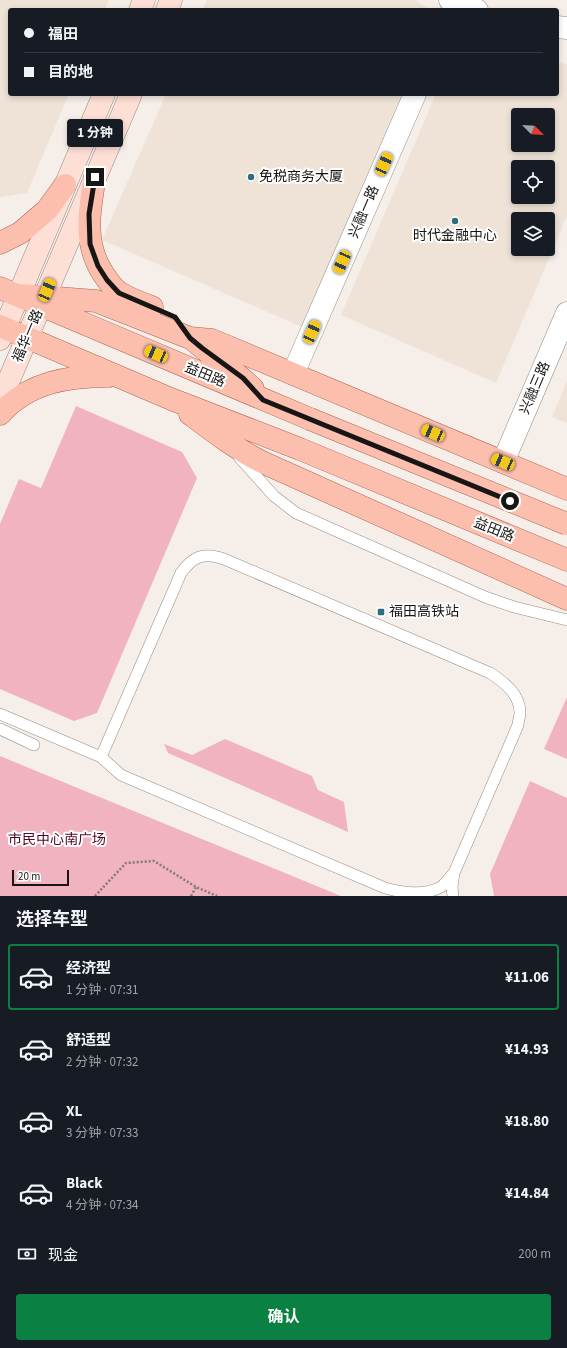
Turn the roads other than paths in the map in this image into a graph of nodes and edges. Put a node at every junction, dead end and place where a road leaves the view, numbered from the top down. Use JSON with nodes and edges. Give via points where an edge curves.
{"nodes":[{"id":1,"x":452,"y":4,"type":"edge"},
{"id":2,"x":468,"y":8,"type":"edge"},
{"id":3,"x":103,"y":96,"type":"edge"},
{"id":4,"x":130,"y":96,"type":"edge"},
{"id":5,"x":414,"y":96,"type":"edge"},
{"id":6,"x":95,"y":177,"type":"junction"},
{"id":7,"x":65,"y":185,"type":"junction"},
{"id":8,"x":0,"y":243,"type":"edge"},
{"id":9,"x":9,"y":292,"type":"edge"},
{"id":10,"x":42,"y":301,"type":"junction"},
{"id":11,"x":567,"y":313,"type":"edge"},
{"id":12,"x":2,"y":331,"type":"edge"},
{"id":13,"x":27,"y":337,"type":"junction"},
{"id":14,"x":190,"y":338,"type":"junction"},
{"id":15,"x":293,"y":374,"type":"junction"},
{"id":16,"x":117,"y":376,"type":"junction"},
{"id":17,"x":170,"y":399,"type":"junction"},
{"id":18,"x":263,"y":400,"type":"junction"},
{"id":19,"x":0,"y":401,"type":"edge"},
{"id":20,"x":0,"y":414,"type":"edge"},
{"id":21,"x":226,"y":441,"type":"junction"},
{"id":22,"x":503,"y":462,"type":"junction"},
{"id":23,"x":567,"y":489,"type":"edge"},
{"id":24,"x":567,"y":524,"type":"edge"},
{"id":25,"x":567,"y":560,"type":"edge"},
{"id":26,"x":567,"y":599,"type":"edge"},
{"id":27,"x":567,"y":620,"type":"edge"},
{"id":28,"x":0,"y":714,"type":"edge"},
{"id":29,"x":0,"y":729,"type":"edge"},
{"id":30,"x":34,"y":745,"type":"dead end"},
{"id":31,"x":101,"y":757,"type":"junction"},
{"id":32,"x":454,"y":873,"type":"junction"},
{"id":33,"x":385,"y":888,"type":"junction"},
{"id":34,"x":395,"y":896,"type":"edge"},
{"id":35,"x":454,"y":896,"type":"edge"}],
"edges":[{"from":1,"to":2,"type":"street"},
{"from":3,"to":7,"type":"street","name":"福华一路"},
{"from":4,"to":6,"type":"street","name":"福华一路"},
{"from":5,"to":15,"type":"street","name":"兴融一路"},
{"from":6,"to":10,"type":"street","name":"福华一路"},
{"from":6,"to":14,"type":"main road","via":[[89,214],[90,244],[98,266],[119,293],[175,317]]},
{"from":7,"to":8,"type":"main road","via":[[47,210],[20,233]]},
{"from":7,"to":9,"type":"street","name":"福华一路"},
{"from":9,"to":10,"type":"main road"},
{"from":9,"to":12,"type":"street","name":"福华一路"},
{"from":10,"to":13,"type":"street","name":"福华一路"},
{"from":10,"to":14,"type":"main road","via":[[96,301]]},
{"from":10,"to":18,"type":"main road","name":"益田路"},
{"from":11,"to":22,"type":"street","name":"兴融三路"},
{"from":12,"to":13,"type":"main road","name":"益田路"},
{"from":13,"to":16,"type":"main road","name":"益田路"},
{"from":13,"to":19,"type":"street","name":"福华一路"},
{"from":14,"to":15,"type":"main road","via":[[212,340]]},
{"from":14,"to":18,"type":"main road","via":[[243,378]]},
{"from":15,"to":22,"type":"main road"},
{"from":16,"to":17,"type":"main road","name":"益田路"},
{"from":16,"to":20,"type":"main road","via":[[83,376],[47,383],[26,393]]},
{"from":17,"to":21,"type":"main road"},
{"from":17,"to":25,"type":"main road","name":"益田路"},
{"from":18,"to":24,"type":"main road","name":"益田路","bridge":true},
{"from":21,"to":26,"type":"main road","via":[[262,462]]},
{"from":21,"to":27,"type":"lane","via":[[274,496],[296,513],[485,597],[514,608]]},
{"from":22,"to":23,"type":"main road"},
{"from":28,"to":31,"type":"lane"},
{"from":29,"to":30,"type":"lane"},
{"from":31,"to":32,"type":"lane","via":[[181,573],[194,559],[201,556],[217,556],[490,673],[510,689],[520,712],[518,725]]},
{"from":31,"to":33,"type":"lane","via":[[121,775]]},
{"from":32,"to":33,"type":"lane","via":[[440,887],[425,894],[407,894]]},
{"from":32,"to":35,"type":"lane"},
{"from":33,"to":34,"type":"lane"}]}
